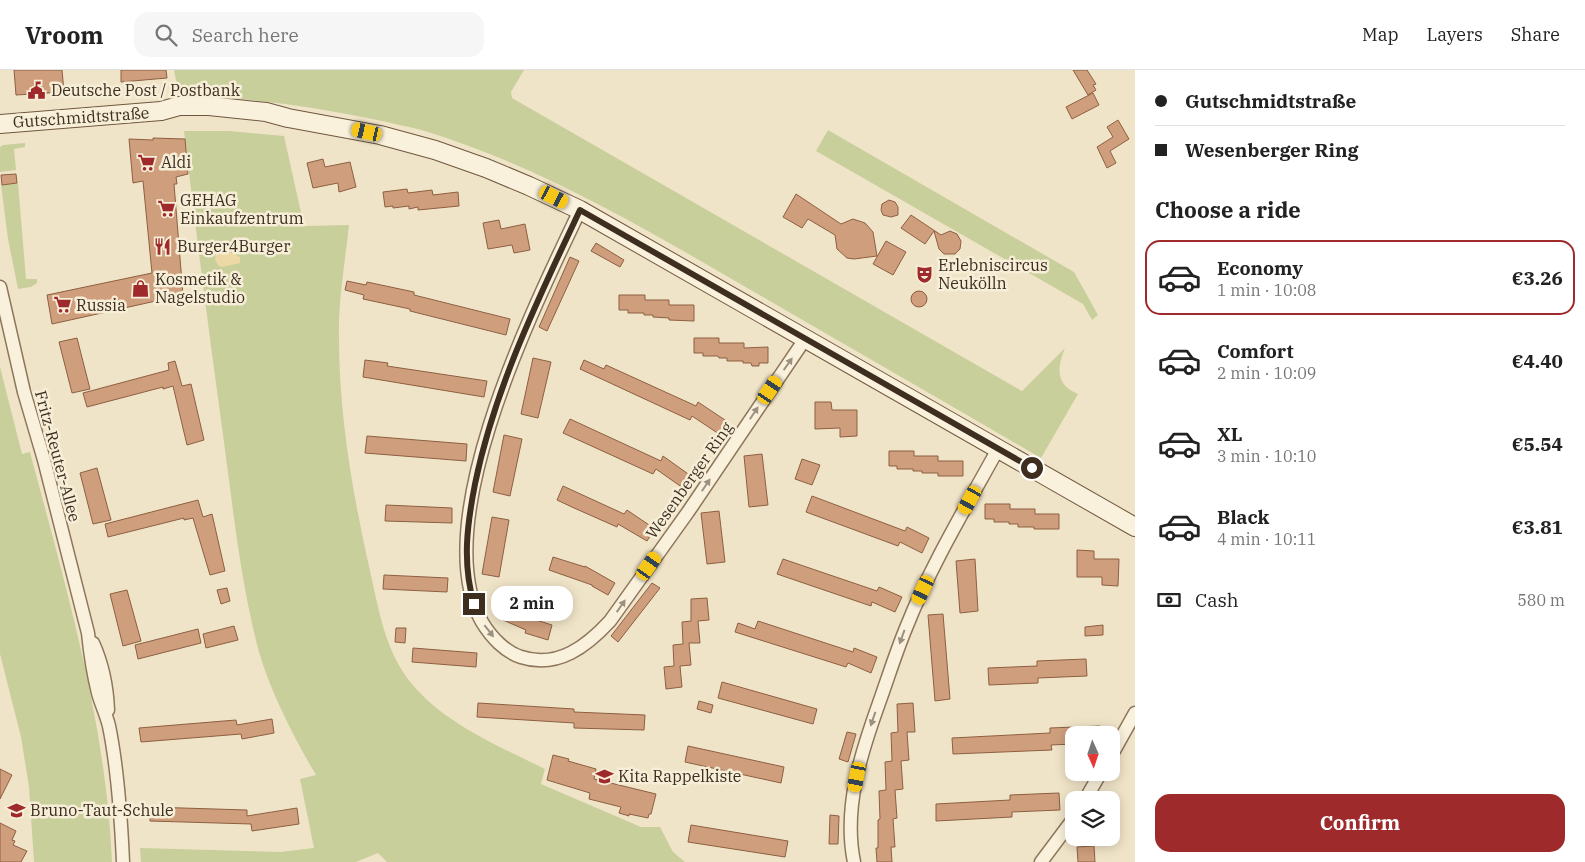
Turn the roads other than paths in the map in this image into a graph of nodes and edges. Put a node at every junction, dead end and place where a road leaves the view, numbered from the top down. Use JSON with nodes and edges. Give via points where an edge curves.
{"nodes":[{"id":1,"x":0,"y":124,"type":"edge"},
{"id":2,"x":580,"y":210,"type":"junction"},
{"id":3,"x":0,"y":287,"type":"edge"},
{"id":4,"x":805,"y":339,"type":"junction"},
{"id":5,"x":998,"y":449,"type":"junction"},
{"id":6,"x":1135,"y":527,"type":"edge"},
{"id":7,"x":1135,"y":713,"type":"edge"},
{"id":8,"x":1120,"y":740,"type":"edge"},
{"id":9,"x":1065,"y":830,"type":"edge"},
{"id":10,"x":123,"y":862,"type":"edge"},
{"id":11,"x":854,"y":862,"type":"edge"},
{"id":12,"x":1041,"y":862,"type":"edge"}],
"edges":[{"from":1,"to":2,"type":"street","name":"Gutschmidtstraße","via":[[161,111],[179,106],[266,112],[356,129],[436,150],[530,186]]},
{"from":2,"to":4,"type":"street","name":"Gutschmidtstraße"},
{"from":2,"to":4,"type":"street","name":"Wesenberger Ring","one_way":true,"via":[[513,356],[483,451],[469,518],[466,566],[474,604],[490,633],[518,656],[543,660],[569,654],[582,647],[610,621]]},
{"from":3,"to":10,"type":"street","name":"Fritz-Reuter-Allee","via":[[88,633],[104,674]]},
{"from":4,"to":5,"type":"street","name":"Gutschmidtstraße"},
{"from":5,"to":6,"type":"street","name":"Gutschmidtstraße"},
{"from":5,"to":11,"type":"street","one_way":true,"via":[[935,566],[889,673],[865,745],[854,794],[850,836]]},
{"from":7,"to":8,"type":"street"},
{"from":9,"to":12,"type":"street"}]}
